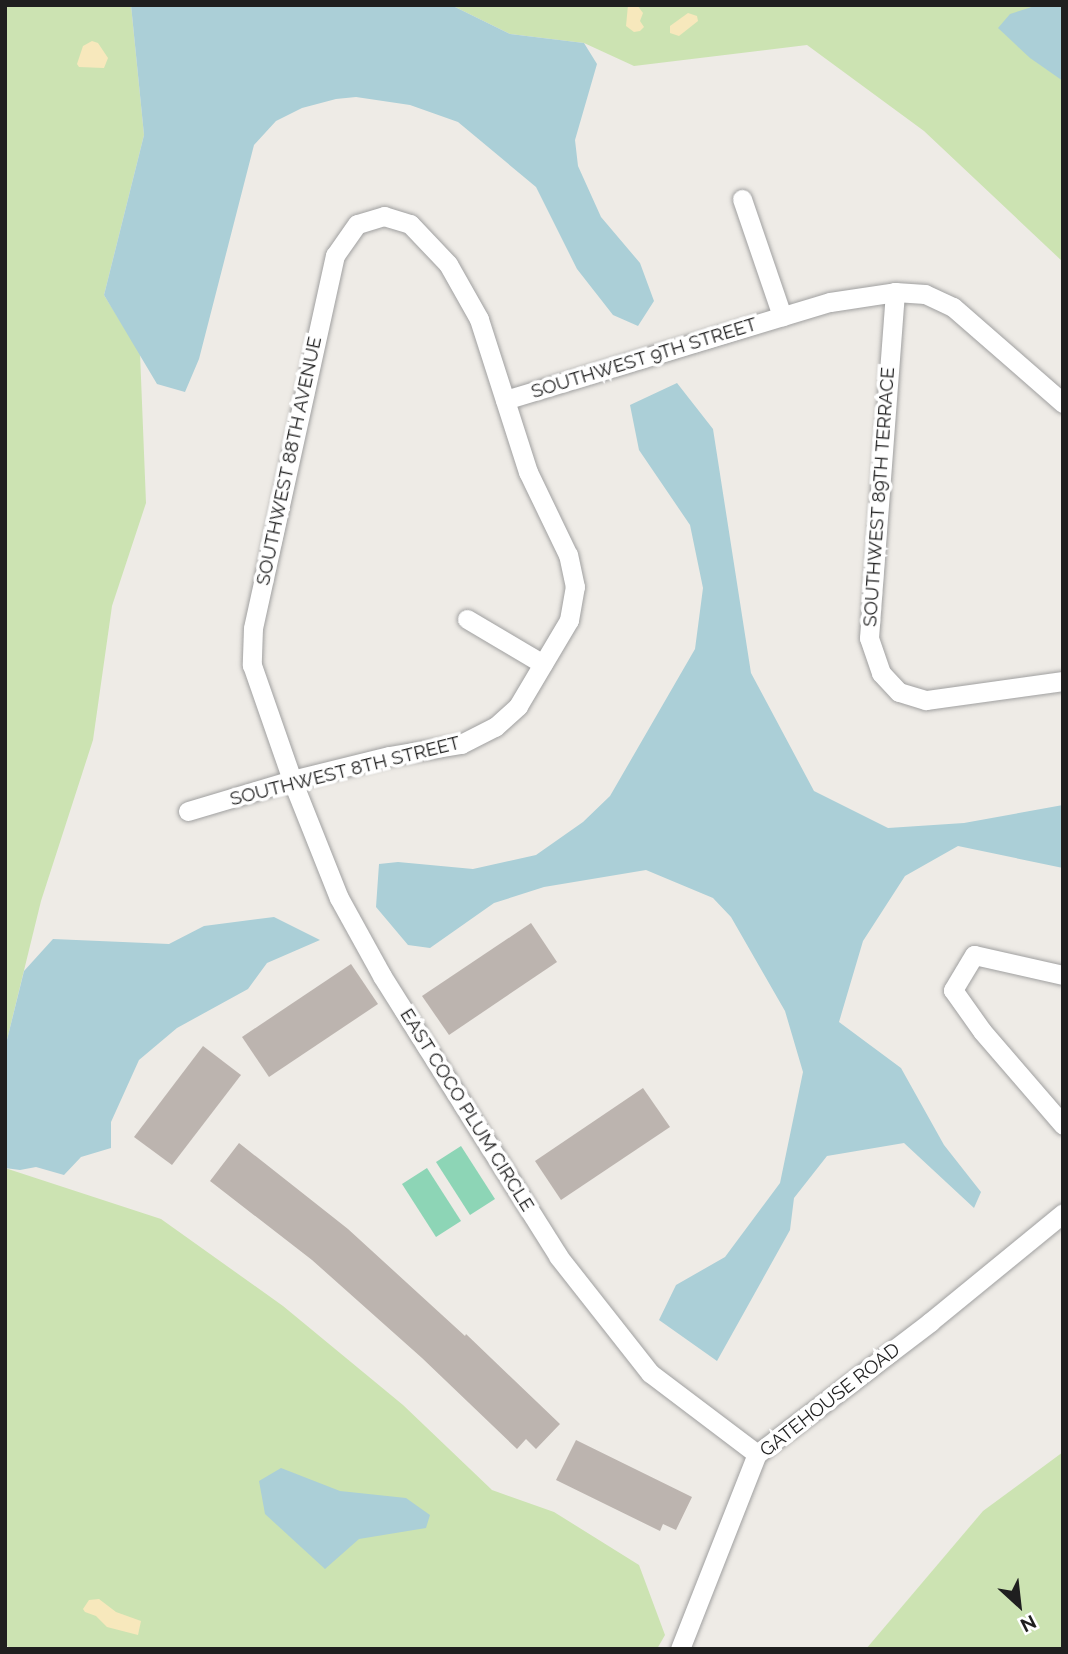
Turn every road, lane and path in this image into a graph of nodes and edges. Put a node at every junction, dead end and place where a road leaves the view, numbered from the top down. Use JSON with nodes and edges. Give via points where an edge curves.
{"nodes":[{"id":1,"x":742,"y":199,"type":"dead end"},
{"id":2,"x":895,"y":292,"type":"junction"},
{"id":3,"x":782,"y":316,"type":"junction"},
{"id":4,"x":505,"y":400,"type":"junction"},
{"id":5,"x":1063,"y":403,"type":"edge"},
{"id":6,"x":467,"y":619,"type":"dead end"},
{"id":7,"x":543,"y":664,"type":"junction"},
{"id":8,"x":1063,"y":681,"type":"edge"},
{"id":9,"x":265,"y":704,"type":"joint"},
{"id":10,"x":292,"y":780,"type":"junction"},
{"id":11,"x":188,"y":811,"type":"dead end"},
{"id":12,"x":1063,"y":975,"type":"edge"},
{"id":13,"x":1063,"y":1125,"type":"edge"},
{"id":14,"x":1063,"y":1213,"type":"edge"},
{"id":15,"x":757,"y":1454,"type":"junction"},
{"id":16,"x":680,"y":1649,"type":"edge"}],
"edges":[{"from":1,"to":3,"type":"street"},
{"from":2,"to":3,"type":"street","name":"SOUTHWEST 9TH STREET","via":[[830,302]]},
{"from":2,"to":5,"type":"street","name":"SOUTHWEST 9TH STREET","via":[[925,294],[953,307]]},
{"from":2,"to":8,"type":"street","name":"SOUTHWEST 89TH TERRACE","via":[[869,638],[881,673],[899,692],[926,700]]},
{"from":3,"to":4,"type":"street","name":"SOUTHWEST 9TH STREET"},
{"from":4,"to":7,"type":"street","name":"SOUTHWEST 8TH STREET","via":[[528,472],[568,555],[575,587],[569,620]]},
{"from":4,"to":9,"type":"street","name":"SOUTHWEST 88TH AVENUE","via":[[479,319],[448,264],[410,224],[384,216],[357,224],[335,255],[253,628],[252,665]]},
{"from":6,"to":7,"type":"street"},
{"from":7,"to":10,"type":"street","name":"SOUTHWEST 8TH STREET","via":[[518,706],[495,727],[461,744]]},
{"from":9,"to":10,"type":"street","name":"EAST COCO PLUM CIRCLE"},
{"from":10,"to":11,"type":"street","name":"SOUTHWEST 8TH STREET"},
{"from":10,"to":15,"type":"street","name":"EAST COCO PLUM CIRCLE","via":[[339,898],[382,976],[558,1256],[650,1373]]},
{"from":12,"to":13,"type":"street","via":[[974,955],[953,990]]},
{"from":14,"to":15,"type":"street","name":"GATEHOUSE ROAD"},
{"from":15,"to":16,"type":"street","name":"GATEHOUSE ROAD"}]}
